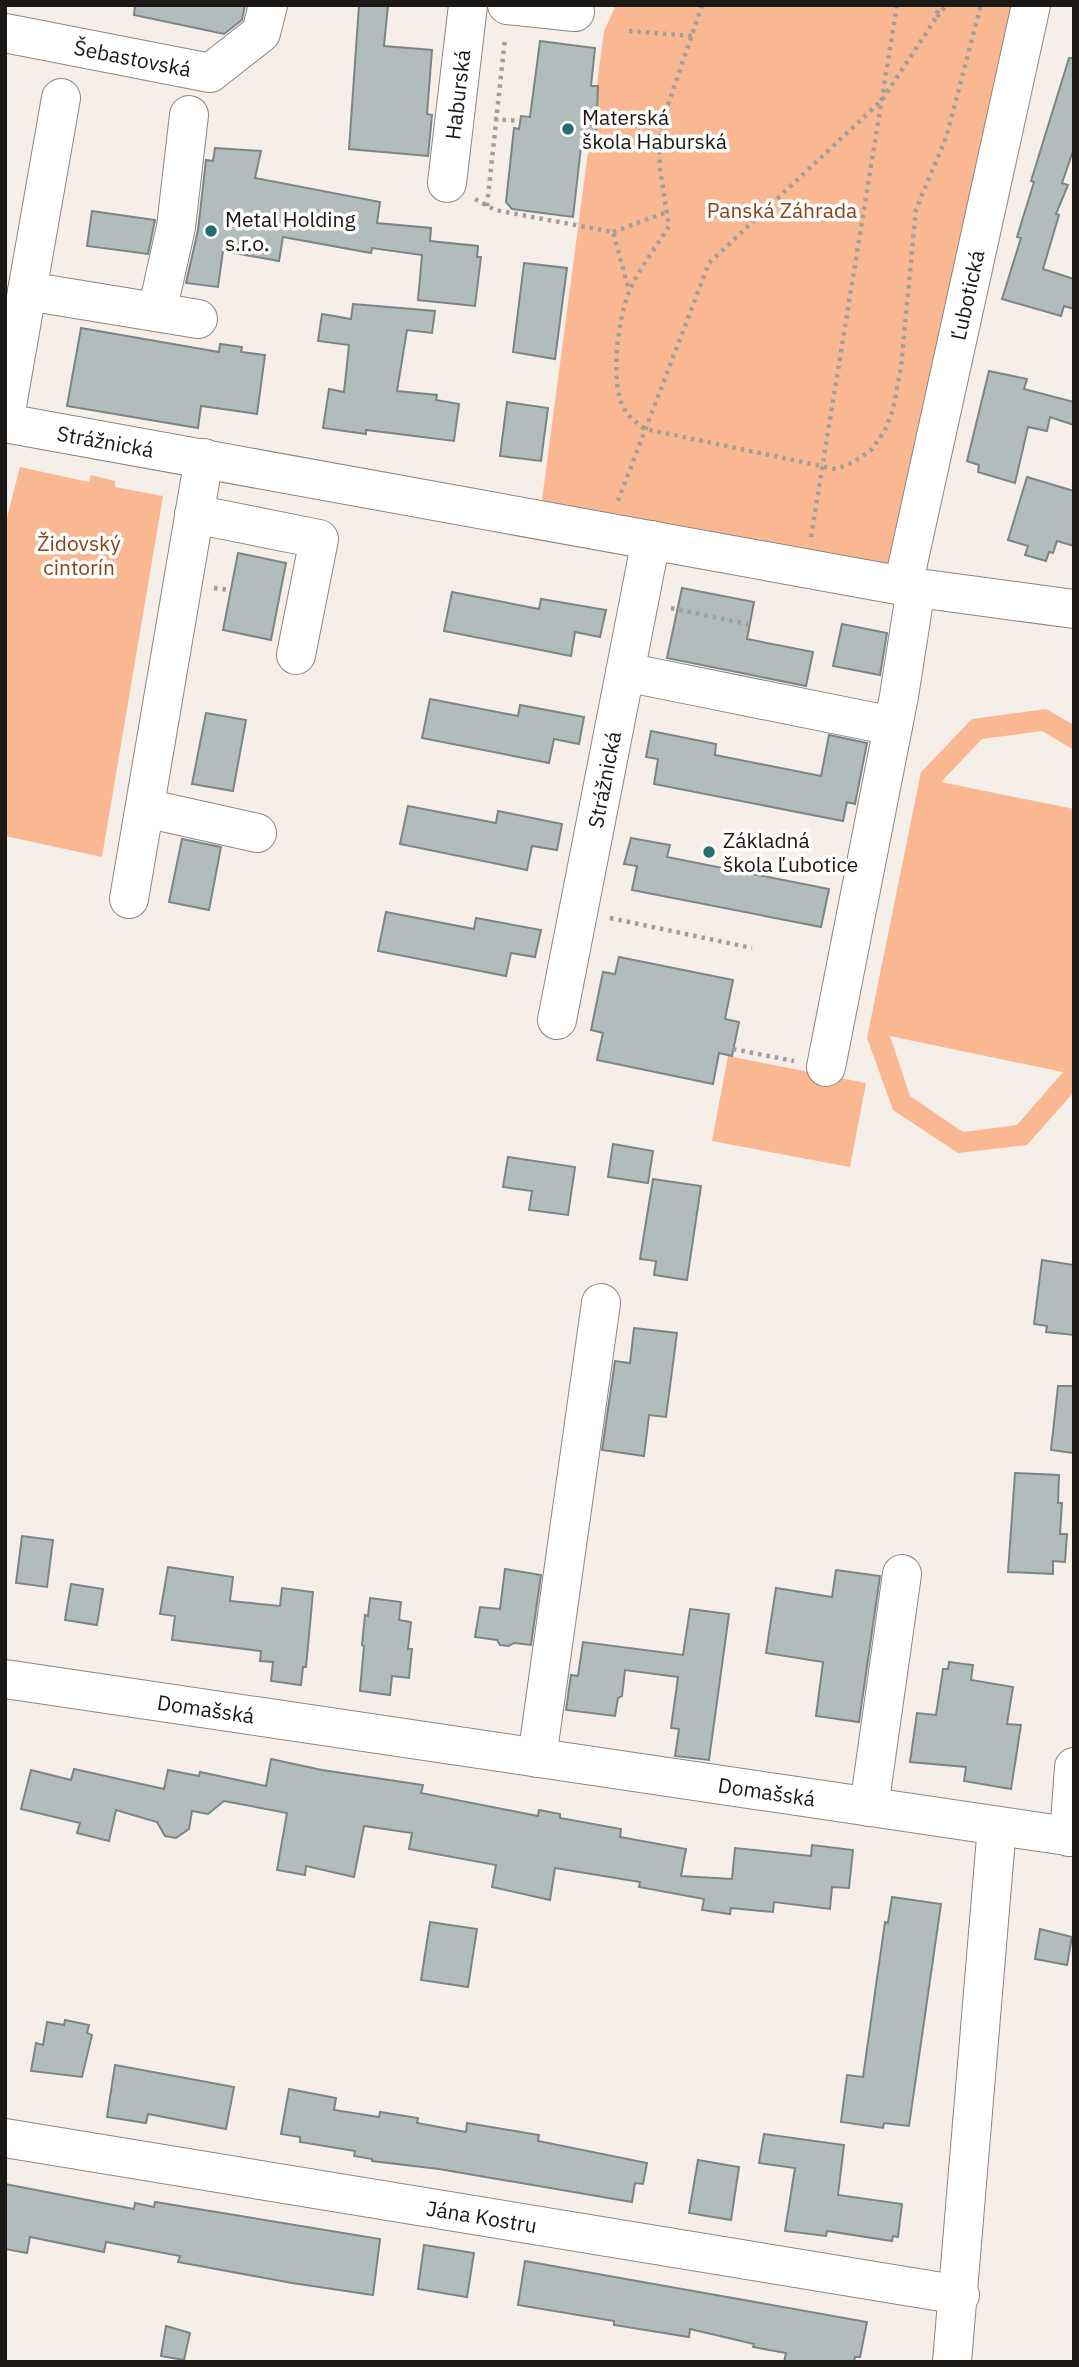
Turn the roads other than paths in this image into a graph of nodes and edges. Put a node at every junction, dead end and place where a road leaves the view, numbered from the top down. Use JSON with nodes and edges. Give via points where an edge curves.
{"nodes":[{"id":1,"x":268,"y":5,"type":"edge"},
{"id":2,"x":468,"y":5,"type":"edge"},
{"id":3,"x":508,"y":5,"type":"edge"},
{"id":4,"x":1031,"y":5,"type":"edge"},
{"id":5,"x":575,"y":12,"type":"dead end"},
{"id":6,"x":5,"y":33,"type":"edge"},
{"id":7,"x":61,"y":98,"type":"dead end"},
{"id":8,"x":189,"y":115,"type":"dead end"},
{"id":9,"x":447,"y":183,"type":"road end"},
{"id":10,"x":27,"y":290,"type":"junction"},
{"id":11,"x":157,"y":312,"type":"junction"},
{"id":12,"x":198,"y":319,"type":"dead end"},
{"id":13,"x":5,"y":420,"type":"edge"},
{"id":14,"x":204,"y":458,"type":"junction"},
{"id":15,"x":194,"y":514,"type":"junction"},
{"id":16,"x":651,"y":540,"type":"junction"},
{"id":17,"x":909,"y":587,"type":"junction"},
{"id":18,"x":1074,"y":609,"type":"edge"},
{"id":19,"x":296,"y":655,"type":"dead end"},
{"id":20,"x":625,"y":672,"type":"junction"},
{"id":21,"x":893,"y":726,"type":"junction"},
{"id":22,"x":145,"y":808,"type":"junction"},
{"id":23,"x":257,"y":833,"type":"dead end"},
{"id":24,"x":129,"y":899,"type":"dead end"},
{"id":25,"x":557,"y":1020,"type":"dead end"},
{"id":26,"x":826,"y":1067,"type":"road end"},
{"id":27,"x":601,"y":1303,"type":"dead end"},
{"id":28,"x":902,"y":1574,"type":"dead end"},
{"id":29,"x":5,"y":1679,"type":"edge"},
{"id":30,"x":537,"y":1758,"type":"junction"},
{"id":31,"x":1074,"y":1767,"type":"edge"},
{"id":32,"x":869,"y":1807,"type":"junction"},
{"id":33,"x":997,"y":1826,"type":"junction"},
{"id":34,"x":1072,"y":1837,"type":"edge"},
{"id":35,"x":5,"y":2138,"type":"edge"},
{"id":36,"x":960,"y":2295,"type":"junction"},
{"id":37,"x":952,"y":2362,"type":"edge"}],
"edges":[{"from":1,"to":6,"type":"street","name":"Šebastovská","via":[[261,33],[210,73]]},
{"from":2,"to":9,"type":"street","name":"Haburská"},
{"from":3,"to":5,"type":"street"},
{"from":4,"to":17,"type":"street","name":"Ľubotická"},
{"from":7,"to":10,"type":"street"},
{"from":8,"to":11,"type":"street","via":[[176,227]]},
{"from":10,"to":11,"type":"street"},
{"from":10,"to":13,"type":"street"},
{"from":11,"to":12,"type":"street"},
{"from":13,"to":14,"type":"street","name":"Strážnická"},
{"from":14,"to":15,"type":"street"},
{"from":14,"to":16,"type":"street","name":"Strážnická"},
{"from":15,"to":19,"type":"street","via":[[319,539]]},
{"from":15,"to":22,"type":"street"},
{"from":16,"to":17,"type":"street","name":"Strážnická"},
{"from":16,"to":20,"type":"street","name":"Strážnická"},
{"from":17,"to":18,"type":"street","name":"Strážnická"},
{"from":17,"to":21,"type":"street"},
{"from":20,"to":21,"type":"street"},
{"from":20,"to":25,"type":"street","name":"Strážnická"},
{"from":21,"to":26,"type":"street"},
{"from":22,"to":23,"type":"street"},
{"from":22,"to":24,"type":"street"},
{"from":27,"to":30,"type":"street"},
{"from":28,"to":32,"type":"street"},
{"from":29,"to":30,"type":"street","name":"Domašská"},
{"from":30,"to":32,"type":"street","name":"Domašská"},
{"from":31,"to":34,"type":"street"},
{"from":32,"to":33,"type":"street","name":"Domašská"},
{"from":33,"to":34,"type":"street","name":"Domašská"},
{"from":33,"to":36,"type":"street"},
{"from":35,"to":36,"type":"street","name":"Jána Kostru"},
{"from":36,"to":37,"type":"street"}]}
